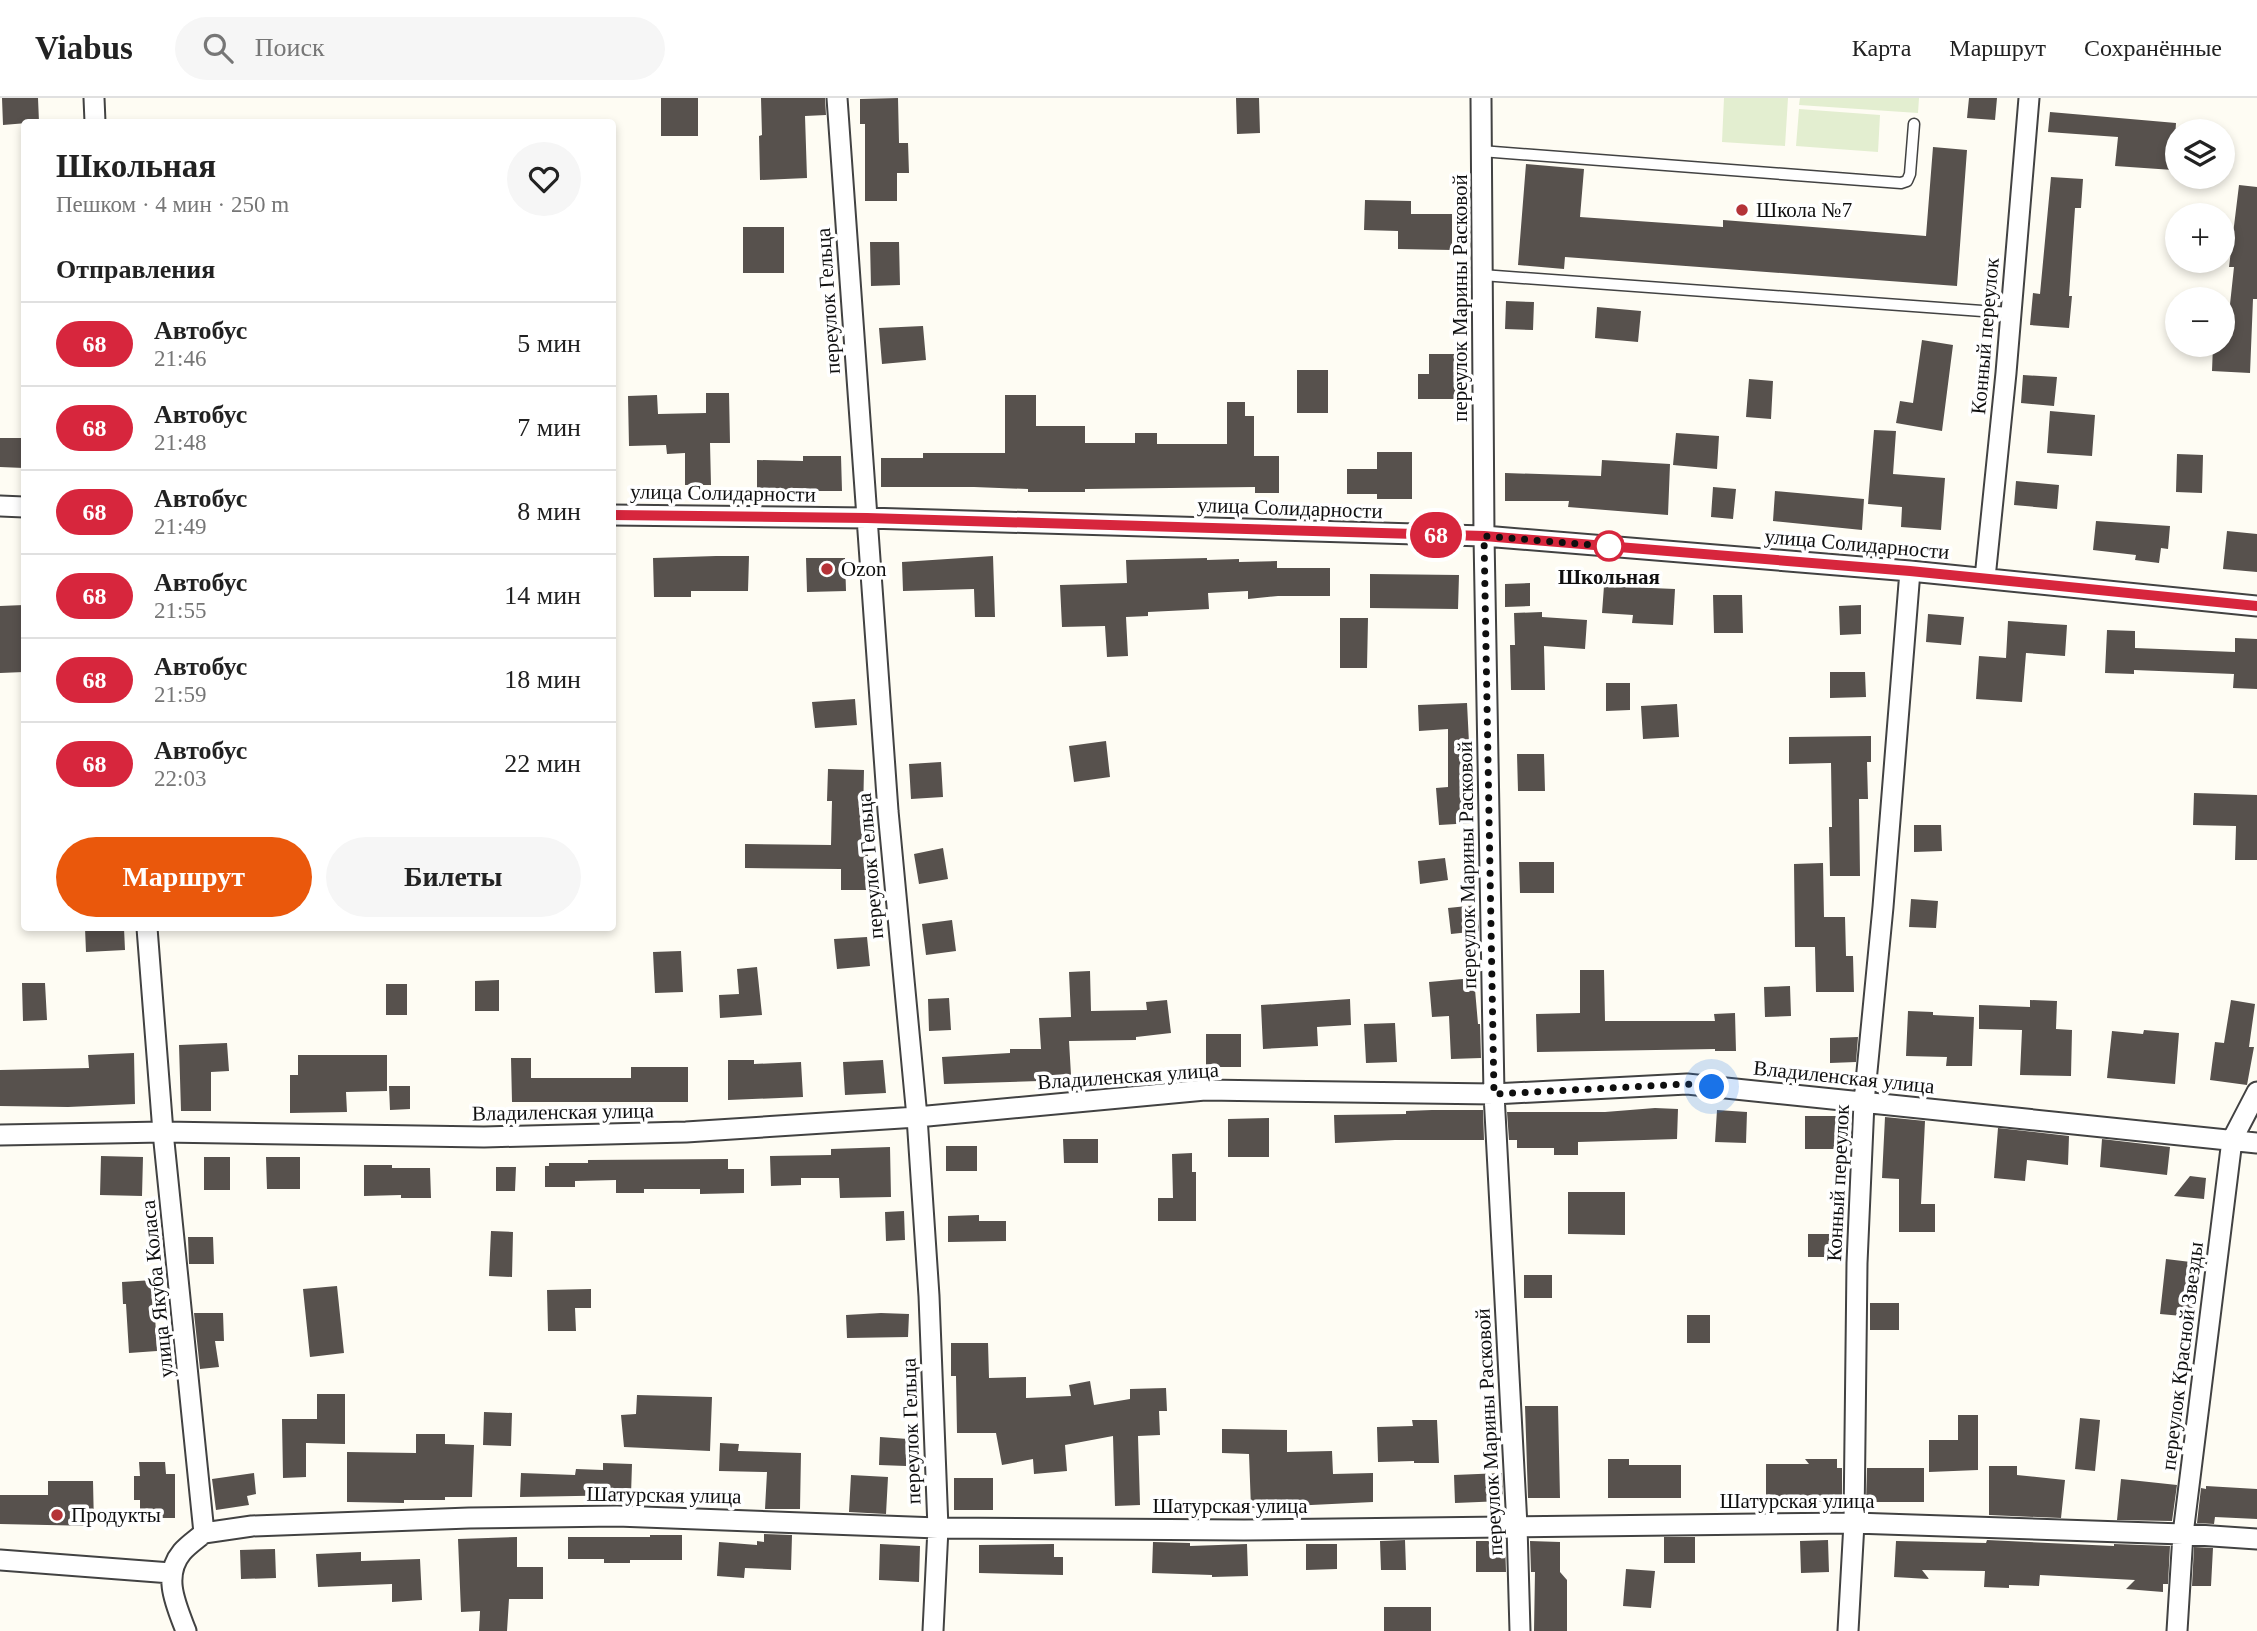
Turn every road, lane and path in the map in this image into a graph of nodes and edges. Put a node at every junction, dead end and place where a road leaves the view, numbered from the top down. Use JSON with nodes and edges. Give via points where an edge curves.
{"nodes":[{"id":1,"x":94,"y":98,"type":"edge"},
{"id":2,"x":836,"y":98,"type":"edge"},
{"id":3,"x":1481,"y":98,"type":"edge"},
{"id":4,"x":2029,"y":98,"type":"edge"},
{"id":5,"x":95,"y":119,"type":"edge"},
{"id":6,"x":1914,"y":124,"type":"dead end"},
{"id":7,"x":1481,"y":151,"type":"junction"},
{"id":8,"x":1482,"y":275,"type":"junction"},
{"id":9,"x":2010,"y":313,"type":"junction"},
{"id":10,"x":0,"y":506,"type":"edge"},
{"id":11,"x":21,"y":507,"type":"edge"},
{"id":12,"x":616,"y":515,"type":"edge"},
{"id":13,"x":867,"y":518,"type":"junction"},
{"id":14,"x":1484,"y":536,"type":"junction"},
{"id":15,"x":1910,"y":571,"type":"junction"},
{"id":16,"x":1985,"y":578,"type":"junction"},
{"id":17,"x":2257,"y":606,"type":"edge"},
{"id":18,"x":147,"y":931,"type":"edge"},
{"id":19,"x":2257,"y":1092,"type":"edge"},
{"id":20,"x":1494,"y":1094,"type":"junction"},
{"id":21,"x":1864,"y":1102,"type":"junction"},
{"id":22,"x":917,"y":1116,"type":"junction"},
{"id":23,"x":163,"y":1132,"type":"junction"},
{"id":24,"x":0,"y":1135,"type":"edge"},
{"id":25,"x":2232,"y":1140,"type":"junction"},
{"id":26,"x":2257,"y":1143,"type":"edge"},
{"id":27,"x":1854,"y":1523,"type":"junction"},
{"id":28,"x":1517,"y":1527,"type":"junction"},
{"id":29,"x":938,"y":1528,"type":"junction"},
{"id":30,"x":204,"y":1533,"type":"junction"},
{"id":31,"x":2183,"y":1534,"type":"junction"},
{"id":32,"x":2257,"y":1539,"type":"edge"},
{"id":33,"x":0,"y":1560,"type":"edge"},
{"id":34,"x":171,"y":1573,"type":"junction"},
{"id":35,"x":186,"y":1631,"type":"edge"},
{"id":36,"x":933,"y":1631,"type":"edge"},
{"id":37,"x":1520,"y":1631,"type":"edge"},
{"id":38,"x":1849,"y":1631,"type":"edge"},
{"id":39,"x":2177,"y":1631,"type":"edge"}],
"edges":[{"from":1,"to":5,"type":"street"},
{"from":2,"to":13,"type":"street","name":"переулок Гельца"},
{"from":3,"to":7,"type":"street","name":"переулок Марины Расковой"},
{"from":4,"to":9,"type":"street","name":"Конный переулок"},
{"from":6,"to":7,"type":"lane","via":[[1910,174],[1901,183]]},
{"from":7,"to":8,"type":"street","name":"переулок Марины Расковой"},
{"from":8,"to":9,"type":"lane"},
{"from":8,"to":14,"type":"street","name":"переулок Марины Расковой"},
{"from":9,"to":16,"type":"street","name":"Конный переулок"},
{"from":10,"to":11,"type":"street"},
{"from":12,"to":13,"type":"street","name":"улица Солидарности"},
{"from":13,"to":14,"type":"street","name":"улица Солидарности"},
{"from":13,"to":22,"type":"street","name":"переулок Гельца"},
{"from":14,"to":15,"type":"street","name":"улица Солидарности"},
{"from":14,"to":20,"type":"street","name":"переулок Марины Расковой"},
{"from":15,"to":16,"type":"street","name":"улица Солидарности"},
{"from":15,"to":21,"type":"street","name":"Конный переулок"},
{"from":16,"to":17,"type":"street","name":"улица Солидарности"},
{"from":18,"to":23,"type":"street","name":"улица Якуба Коласа"},
{"from":19,"to":25,"type":"street","name":"переулок Красной Звезды"},
{"from":20,"to":21,"type":"street","name":"Владиленская улица","via":[[1687,1084]]},
{"from":20,"to":22,"type":"street","name":"Владиленская улица","via":[[1205,1090]]},
{"from":20,"to":28,"type":"street","name":"переулок Марины Расковой"},
{"from":21,"to":25,"type":"street","name":"Владиленская улица"},
{"from":21,"to":27,"type":"street","name":"Конный переулок"},
{"from":22,"to":23,"type":"street","name":"Владиленская улица","via":[[686,1132],[484,1137]]},
{"from":22,"to":29,"type":"street","name":"переулок Гельца"},
{"from":23,"to":24,"type":"street","name":"Владиленская улица"},
{"from":23,"to":30,"type":"street","name":"улица Якуба Коласа"},
{"from":25,"to":26,"type":"street","name":"Владиленская улица"},
{"from":25,"to":31,"type":"street","name":"переулок Красной Звезды"},
{"from":27,"to":28,"type":"street","name":"Шатурская улица"},
{"from":27,"to":31,"type":"street","name":"Шатурская улица"},
{"from":27,"to":38,"type":"street","name":"Конный переулок"},
{"from":28,"to":29,"type":"street","name":"Шатурская улица"},
{"from":28,"to":37,"type":"street","name":"переулок Марины Расковой"},
{"from":29,"to":30,"type":"street","name":"Шатурская улица","via":[[617,1516],[279,1525]]},
{"from":29,"to":36,"type":"street","name":"переулок Гельца"},
{"from":30,"to":34,"type":"street","via":[[182,1552]]},
{"from":31,"to":32,"type":"street","name":"Шатурская улица"},
{"from":31,"to":39,"type":"street","name":"переулок Красной Звезды"},
{"from":33,"to":34,"type":"street"},
{"from":34,"to":35,"type":"street","via":[[173,1597]]}]}
